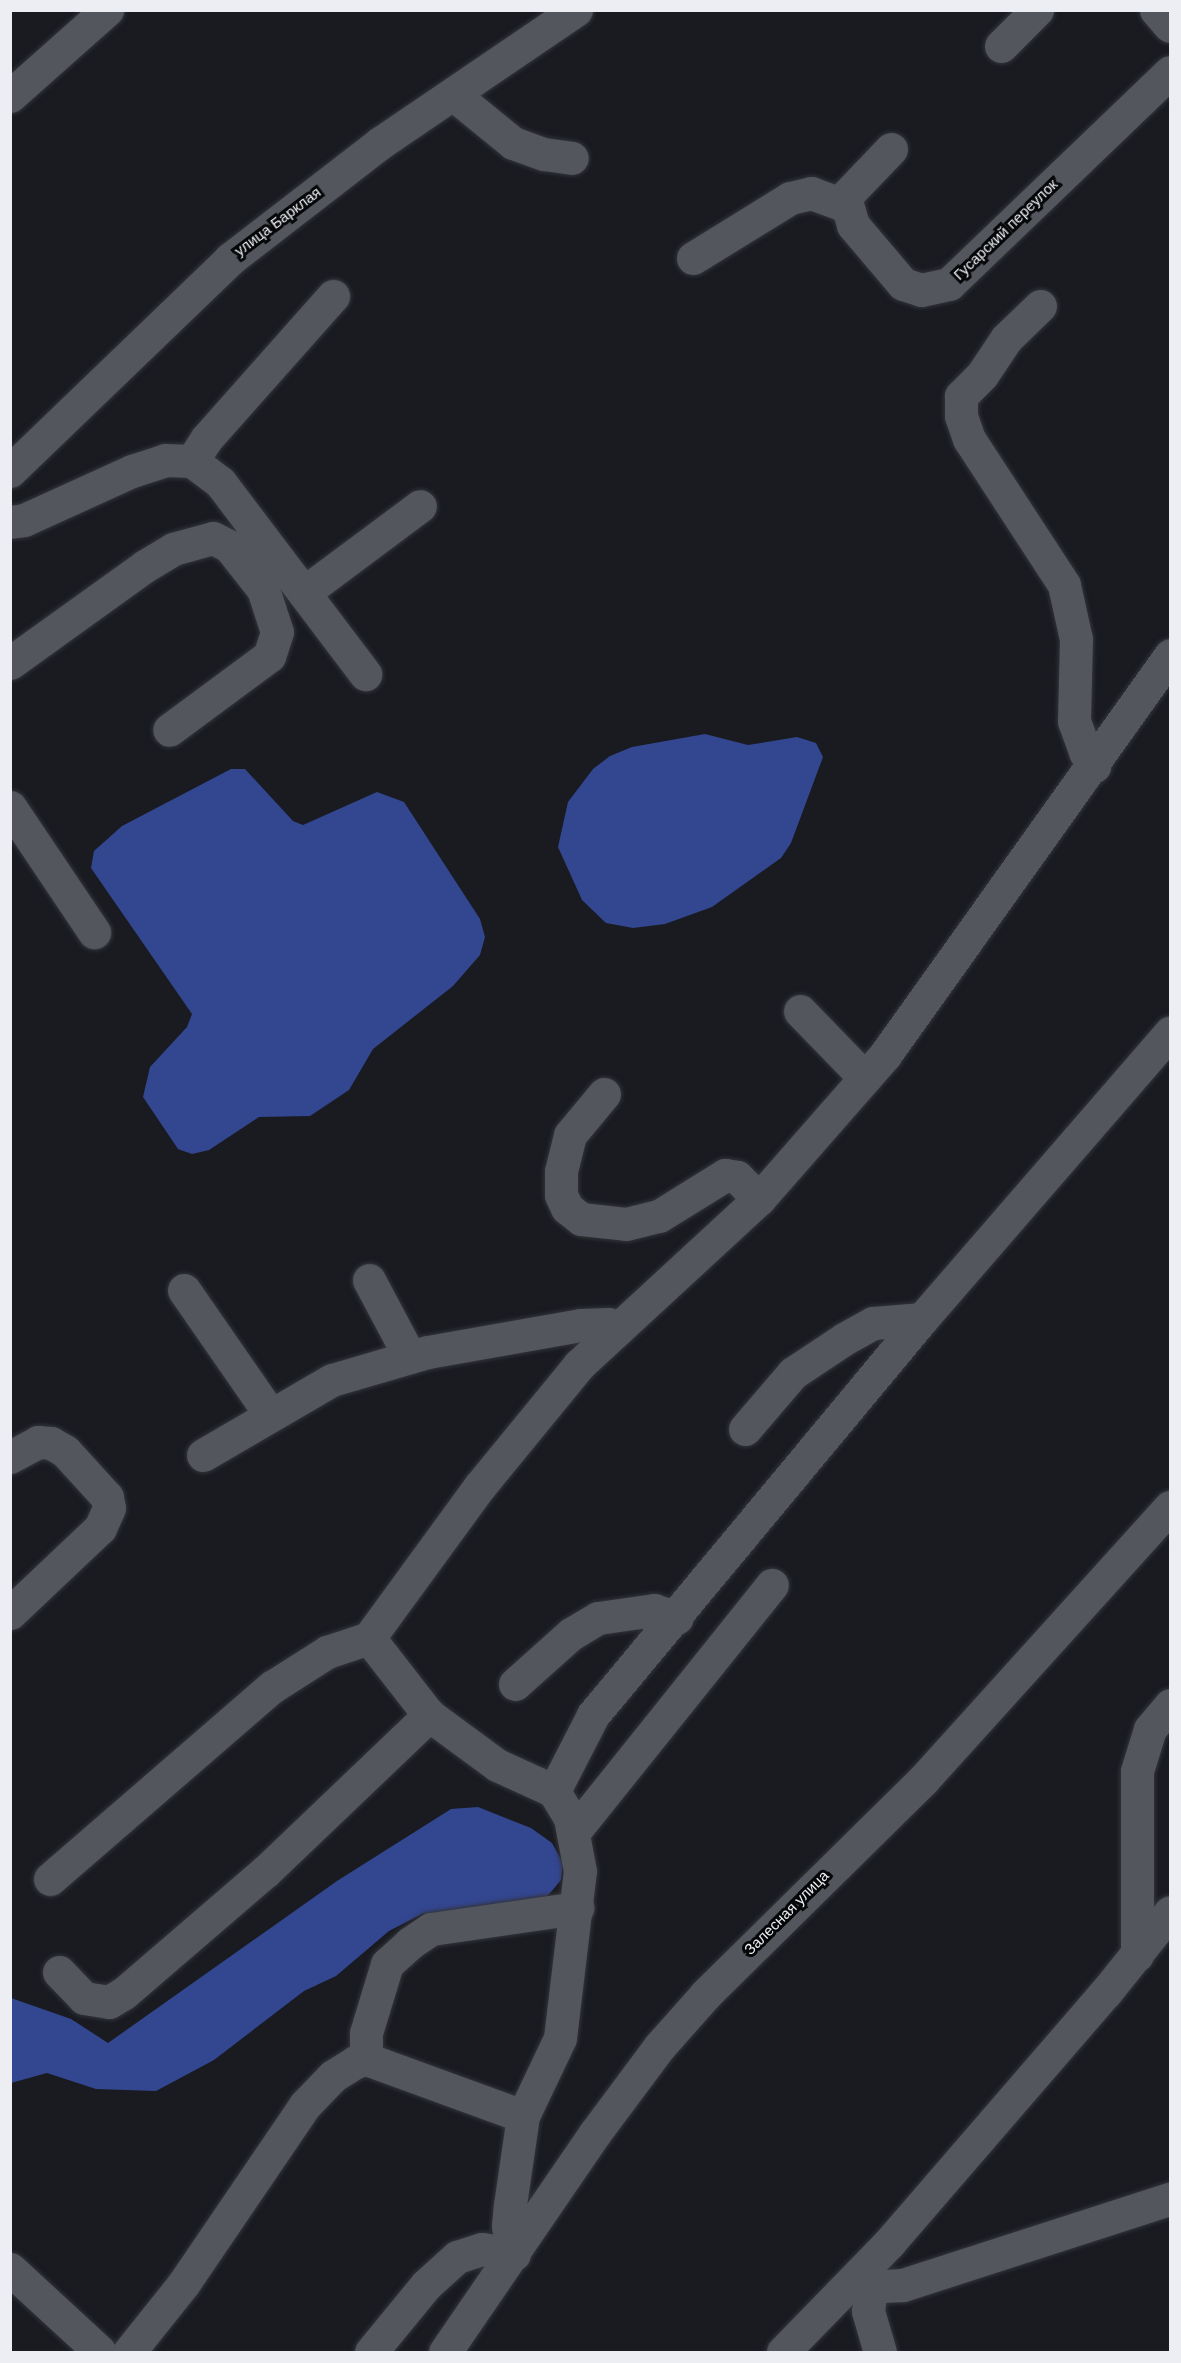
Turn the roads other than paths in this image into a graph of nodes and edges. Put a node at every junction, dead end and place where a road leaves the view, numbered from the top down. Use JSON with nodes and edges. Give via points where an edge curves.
{"nodes":[{"id":1,"x":107,"y":10,"type":"edge"},
{"id":2,"x":576,"y":10,"type":"edge"},
{"id":3,"x":1037,"y":10,"type":"edge"},
{"id":4,"x":1156,"y":10,"type":"edge"},
{"id":5,"x":1170,"y":26,"type":"edge"},
{"id":6,"x":1001,"y":46,"type":"dead end"},
{"id":7,"x":1170,"y":72,"type":"edge"},
{"id":8,"x":454,"y":95,"type":"junction"},
{"id":9,"x":10,"y":96,"type":"edge"},
{"id":10,"x":891,"y":149,"type":"dead end"},
{"id":11,"x":572,"y":158,"type":"dead end"},
{"id":12,"x":846,"y":206,"type":"junction"},
{"id":13,"x":693,"y":258,"type":"dead end"},
{"id":14,"x":333,"y":296,"type":"dead end"},
{"id":15,"x":1040,"y":306,"type":"dead end"},
{"id":16,"x":192,"y":461,"type":"junction"},
{"id":17,"x":10,"y":471,"type":"edge"},
{"id":18,"x":420,"y":506,"type":"dead end"},
{"id":19,"x":10,"y":522,"type":"edge"},
{"id":20,"x":306,"y":591,"type":"junction"},
{"id":21,"x":1170,"y":654,"type":"edge"},
{"id":22,"x":10,"y":663,"type":"edge"},
{"id":23,"x":365,"y":674,"type":"dead end"},
{"id":24,"x":169,"y":730,"type":"dead end"},
{"id":25,"x":1094,"y":766,"type":"junction"},
{"id":26,"x":10,"y":807,"type":"edge"},
{"id":27,"x":94,"y":932,"type":"dead end"},
{"id":28,"x":800,"y":1011,"type":"dead end"},
{"id":29,"x":1170,"y":1033,"type":"edge"},
{"id":30,"x":866,"y":1078,"type":"junction"},
{"id":31,"x":604,"y":1094,"type":"dead end"},
{"id":32,"x":759,"y":1199,"type":"junction"},
{"id":33,"x":369,"y":1280,"type":"dead end"},
{"id":34,"x":184,"y":1290,"type":"dead end"},
{"id":35,"x":921,"y":1319,"type":"junction"},
{"id":36,"x":618,"y":1329,"type":"junction"},
{"id":37,"x":410,"y":1357,"type":"junction"},
{"id":38,"x":270,"y":1413,"type":"junction"},
{"id":39,"x":745,"y":1429,"type":"dead end"},
{"id":40,"x":203,"y":1455,"type":"dead end"},
{"id":41,"x":10,"y":1457,"type":"edge"},
{"id":42,"x":1170,"y":1508,"type":"edge"},
{"id":43,"x":772,"y":1585,"type":"dead end"},
{"id":44,"x":10,"y":1613,"type":"edge"},
{"id":45,"x":676,"y":1618,"type":"junction"},
{"id":46,"x":369,"y":1638,"type":"junction"},
{"id":47,"x":515,"y":1684,"type":"dead end"},
{"id":48,"x":429,"y":1715,"type":"junction"},
{"id":49,"x":1164,"y":1727,"type":"edge"},
{"id":50,"x":554,"y":1791,"type":"junction"},
{"id":51,"x":573,"y":1833,"type":"junction"},
{"id":52,"x":50,"y":1879,"type":"dead end"},
{"id":53,"x":577,"y":1908,"type":"junction"},
{"id":54,"x":1170,"y":1912,"type":"edge"},
{"id":55,"x":1137,"y":1955,"type":"junction"},
{"id":56,"x":59,"y":1972,"type":"dead end"},
{"id":57,"x":366,"y":2060,"type":"junction"},
{"id":58,"x":523,"y":2116,"type":"junction"},
{"id":59,"x":1170,"y":2199,"type":"edge"},
{"id":60,"x":514,"y":2254,"type":"junction"},
{"id":61,"x":10,"y":2269,"type":"edge"},
{"id":62,"x":858,"y":2288,"type":"junction"},
{"id":63,"x":100,"y":2352,"type":"edge"},
{"id":64,"x":129,"y":2352,"type":"edge"},
{"id":65,"x":370,"y":2352,"type":"edge"},
{"id":66,"x":445,"y":2352,"type":"edge"},
{"id":67,"x":783,"y":2352,"type":"edge"},
{"id":68,"x":880,"y":2352,"type":"edge"}],
"edges":[{"from":1,"to":9,"type":"street"},
{"from":2,"to":8,"type":"street","name":"улица Барклая"},
{"from":3,"to":6,"type":"street"},
{"from":4,"to":5,"type":"street"},
{"from":7,"to":12,"type":"street","name":"Гусарский переулок","via":[[949,284],[921,290],[903,284],[853,225]]},
{"from":8,"to":11,"type":"street","via":[[513,143],[544,154]]},
{"from":8,"to":17,"type":"street","name":"улица Барклая","via":[[380,143],[230,259]]},
{"from":10,"to":12,"type":"street","via":[[850,188]]},
{"from":12,"to":13,"type":"street","via":[[811,193],[790,198]]},
{"from":14,"to":16,"type":"street","via":[[207,438]]},
{"from":15,"to":25,"type":"street","via":[[1006,339],[982,375],[961,396],[961,416],[969,439],[1064,585],[1076,639],[1074,721],[1084,752]]},
{"from":16,"to":19,"type":"street","via":[[165,460],[132,471],[24,520]]},
{"from":16,"to":20,"type":"street","via":[[220,482]]},
{"from":18,"to":20,"type":"street"},
{"from":20,"to":23,"type":"street"},
{"from":21,"to":25,"type":"street"},
{"from":22,"to":24,"type":"street","via":[[173,549],[213,538],[229,546],[262,589],[277,632],[269,656]]},
{"from":25,"to":30,"type":"street"},
{"from":26,"to":27,"type":"street"},
{"from":28,"to":30,"type":"street"},
{"from":29,"to":35,"type":"street"},
{"from":30,"to":32,"type":"street"},
{"from":31,"to":32,"type":"street","via":[[570,1135],[561,1171],[561,1195],[567,1208],[581,1219],[626,1224],[659,1216],[725,1176],[736,1178]]},
{"from":32,"to":36,"type":"street"},
{"from":33,"to":37,"type":"street"},
{"from":34,"to":38,"type":"street"},
{"from":35,"to":39,"type":"street","via":[[873,1323],[836,1344],[794,1373]]},
{"from":35,"to":45,"type":"street"},
{"from":36,"to":37,"type":"street","via":[[609,1324],[581,1325]]},
{"from":36,"to":46,"type":"street","via":[[579,1365],[480,1486]]},
{"from":37,"to":38,"type":"street","via":[[332,1380]]},
{"from":38,"to":40,"type":"street"},
{"from":41,"to":44,"type":"street","via":[[38,1442],[51,1443],[65,1451],[107,1497],[109,1508],[100,1528]]},
{"from":42,"to":60,"type":"street","name":"Залесная улица","via":[[923,1780],[714,1986],[659,2047]]},
{"from":43,"to":51,"type":"street"},
{"from":45,"to":47,"type":"street","via":[[654,1610],[598,1618],[571,1634]]},
{"from":45,"to":50,"type":"street","via":[[593,1715]]},
{"from":46,"to":48,"type":"street"},
{"from":46,"to":52,"type":"street","via":[[327,1652],[273,1687]]},
{"from":48,"to":50,"type":"street","via":[[497,1765]]},
{"from":48,"to":56,"type":"street","via":[[266,1871],[124,1993],[109,2002],[84,1998]]},
{"from":49,"to":55,"type":"street","via":[[1137,1771]]},
{"from":50,"to":51,"type":"street","via":[[570,1818]]},
{"from":51,"to":53,"type":"street","via":[[580,1871]]},
{"from":53,"to":57,"type":"street","via":[[431,1929],[410,1943],[387,1964],[366,2033]]},
{"from":53,"to":58,"type":"street","via":[[560,2038]]},
{"from":54,"to":55,"type":"street"},
{"from":55,"to":62,"type":"street"},
{"from":57,"to":58,"type":"street"},
{"from":57,"to":64,"type":"street","via":[[333,2076],[305,2105],[184,2283]]},
{"from":58,"to":60,"type":"street","via":[[509,2216]]},
{"from":59,"to":62,"type":"street","via":[[903,2285]]},
{"from":60,"to":65,"type":"street","via":[[482,2249],[457,2257],[426,2285]]},
{"from":60,"to":66,"type":"street","name":"Залесная улица"},
{"from":61,"to":63,"type":"street"},
{"from":62,"to":67,"type":"street"},
{"from":62,"to":68,"type":"street"}]}
